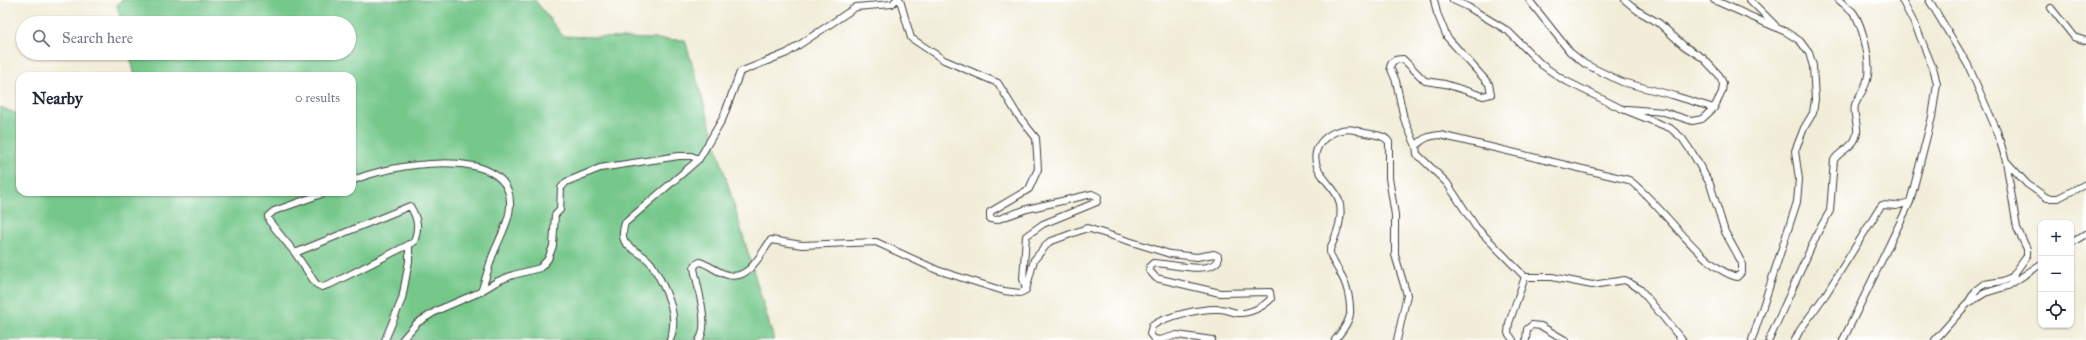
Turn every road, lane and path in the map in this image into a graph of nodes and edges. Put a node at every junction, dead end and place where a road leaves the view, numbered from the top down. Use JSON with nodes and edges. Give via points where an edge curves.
{"nodes":[{"id":1,"x":896,"y":0,"type":"edge"},
{"id":2,"x":900,"y":0,"type":"edge"},
{"id":3,"x":1434,"y":0,"type":"edge"},
{"id":4,"x":1453,"y":0,"type":"edge"},
{"id":5,"x":1529,"y":0,"type":"edge"},
{"id":6,"x":1625,"y":0,"type":"edge"},
{"id":7,"x":1714,"y":0,"type":"edge"},
{"id":8,"x":1750,"y":0,"type":"edge"},
{"id":9,"x":1839,"y":0,"type":"edge"},
{"id":10,"x":1902,"y":0,"type":"edge"},
{"id":11,"x":1929,"y":0,"type":"edge"},
{"id":12,"x":2051,"y":8,"type":"dead end"},
{"id":13,"x":1786,"y":32,"type":"junction"},
{"id":14,"x":2086,"y":41,"type":"edge"},
{"id":15,"x":1620,"y":108,"type":"junction"},
{"id":16,"x":1714,"y":108,"type":"junction"},
{"id":17,"x":1416,"y":146,"type":"junction"},
{"id":18,"x":699,"y":159,"type":"junction"},
{"id":19,"x":2006,"y":161,"type":"junction"},
{"id":20,"x":356,"y":178,"type":"edge"},
{"id":21,"x":2086,"y":184,"type":"edge"},
{"id":22,"x":316,"y":196,"type":"edge"},
{"id":23,"x":1910,"y":202,"type":"junction"},
{"id":24,"x":2086,"y":234,"type":"edge"},
{"id":25,"x":2074,"y":241,"type":"edge"},
{"id":26,"x":409,"y":244,"type":"junction"},
{"id":27,"x":295,"y":253,"type":"junction"},
{"id":28,"x":2038,"y":266,"type":"edge"},
{"id":29,"x":1525,"y":277,"type":"junction"},
{"id":30,"x":1026,"y":290,"type":"junction"},
{"id":31,"x":481,"y":292,"type":"junction"},
{"id":32,"x":1967,"y":304,"type":"junction"},
{"id":33,"x":1154,"y":339,"type":"edge"},
{"id":34,"x":385,"y":340,"type":"edge"},
{"id":35,"x":402,"y":340,"type":"edge"},
{"id":36,"x":670,"y":340,"type":"edge"},
{"id":37,"x":699,"y":340,"type":"edge"},
{"id":38,"x":1212,"y":340,"type":"edge"},
{"id":39,"x":1335,"y":340,"type":"edge"},
{"id":40,"x":1397,"y":340,"type":"edge"},
{"id":41,"x":1513,"y":340,"type":"edge"},
{"id":42,"x":1526,"y":340,"type":"edge"},
{"id":43,"x":1566,"y":340,"type":"edge"},
{"id":44,"x":1682,"y":340,"type":"edge"},
{"id":45,"x":1752,"y":340,"type":"edge"},
{"id":46,"x":1769,"y":340,"type":"edge"},
{"id":47,"x":1795,"y":340,"type":"edge"},
{"id":48,"x":1843,"y":340,"type":"edge"},
{"id":49,"x":1935,"y":340,"type":"edge"}],
"edges":[{"from":1,"to":18,"type":"street","via":[[892,4],[856,6],[787,54],[740,72],[723,118]]},
{"from":2,"to":30,"type":"street","via":[[911,38],[944,60],[998,83],[1036,138],[1038,169],[1029,189],[990,212],[990,219],[996,220],[1092,194],[1098,197],[1097,202],[1043,224],[1026,236],[1023,279]]},
{"from":3,"to":17,"type":"street","via":[[1447,37],[1489,84],[1490,94],[1483,96],[1445,84],[1425,81],[1403,60],[1396,59],[1390,67],[1396,81],[1404,119]]},
{"from":4,"to":15,"type":"street","via":[[1508,31],[1542,65],[1562,79]]},
{"from":5,"to":16,"type":"street","via":[[1570,52],[1585,64],[1622,82]]},
{"from":6,"to":16,"type":"street","via":[[1713,67],[1723,84]]},
{"from":7,"to":13,"type":"street"},
{"from":8,"to":13,"type":"street","via":[[1770,21]]},
{"from":9,"to":46,"type":"street","via":[[1853,13],[1860,26],[1868,61],[1868,80],[1855,105],[1857,134],[1853,142],[1838,153],[1834,160],[1830,211]]},
{"from":10,"to":23,"type":"street","via":[[1917,29],[1937,84],[1932,117]]},
{"from":11,"to":19,"type":"street","via":[[1968,65],[1997,131]]},
{"from":12,"to":14,"type":"street","via":[[2074,37]]},
{"from":13,"to":45,"type":"street","via":[[1800,41],[1809,53],[1813,66],[1815,99],[1813,113],[1795,151],[1800,184],[1797,202]]},
{"from":15,"to":16,"type":"street","via":[[1664,112],[1692,121],[1702,119]]},
{"from":15,"to":17,"type":"street","via":[[1670,128],[1682,138],[1694,154],[1710,184],[1725,232],[1742,262],[1742,272],[1737,277],[1720,269],[1692,244],[1641,189],[1629,180],[1440,135],[1430,136]]},
{"from":17,"to":29,"type":"street","via":[[1418,154],[1447,183],[1476,227]]},
{"from":18,"to":31,"type":"street","via":[[679,156],[600,168],[566,182],[561,188],[560,210],[555,215],[548,259],[540,268],[498,281]]},
{"from":18,"to":36,"type":"street","via":[[631,216],[621,232],[623,240],[650,262],[670,300],[673,331]]},
{"from":19,"to":21,"type":"street","via":[[2027,184],[2047,198],[2058,198]]},
{"from":19,"to":32,"type":"street","via":[[2017,228],[2027,249],[2027,256],[2012,276],[2003,281],[1984,284],[1976,290]]},
{"from":20,"to":31,"type":"street","via":[[393,169],[449,163],[487,169],[499,178],[508,189],[508,216]]},
{"from":22,"to":27,"type":"street","via":[[274,211],[268,216]]},
{"from":23,"to":47,"type":"street","via":[[1896,206],[1882,205]]},
{"from":23,"to":48,"type":"street"},
{"from":24,"to":25,"type":"street"},
{"from":26,"to":27,"type":"street","via":[[322,287],[316,284]]},
{"from":26,"to":27,"type":"street","via":[[414,242],[417,234],[417,218],[410,206]]},
{"from":26,"to":34,"type":"street","via":[[409,261],[402,299]]},
{"from":28,"to":32,"type":"street","via":[[2008,286],[1985,293]]},
{"from":29,"to":41,"type":"street","via":[[1509,324],[1508,333]]},
{"from":29,"to":44,"type":"street","via":[[1552,277],[1592,285],[1624,280],[1640,290]]},
{"from":30,"to":33,"type":"street","via":[[1034,260],[1049,242],[1087,228],[1170,254],[1218,256],[1216,264],[1211,266],[1181,267],[1153,263],[1149,270],[1156,278],[1220,293],[1266,290],[1271,295],[1271,299],[1265,304],[1251,311],[1239,313],[1220,309],[1205,310],[1160,320],[1152,326],[1150,334]]},
{"from":30,"to":37,"type":"street","via":[[1020,293],[1004,291],[937,270],[876,242],[802,245],[771,240],[748,270],[738,275],[728,276],[709,265],[700,262],[696,264],[694,268],[703,316],[703,336]]},
{"from":31,"to":35,"type":"street","via":[[438,310],[417,323]]},
{"from":32,"to":49,"type":"street"},
{"from":33,"to":38,"type":"street","via":[[1160,340],[1177,335]]},
{"from":39,"to":40,"type":"street","via":[[1350,315],[1344,278],[1330,251],[1338,228],[1341,208],[1336,192],[1316,166],[1316,158],[1321,143],[1334,132],[1348,129],[1382,136],[1389,142],[1389,178],[1395,215],[1395,255],[1406,295]]},
{"from":42,"to":43,"type":"street","via":[[1527,329],[1532,325],[1540,326]]}]}
